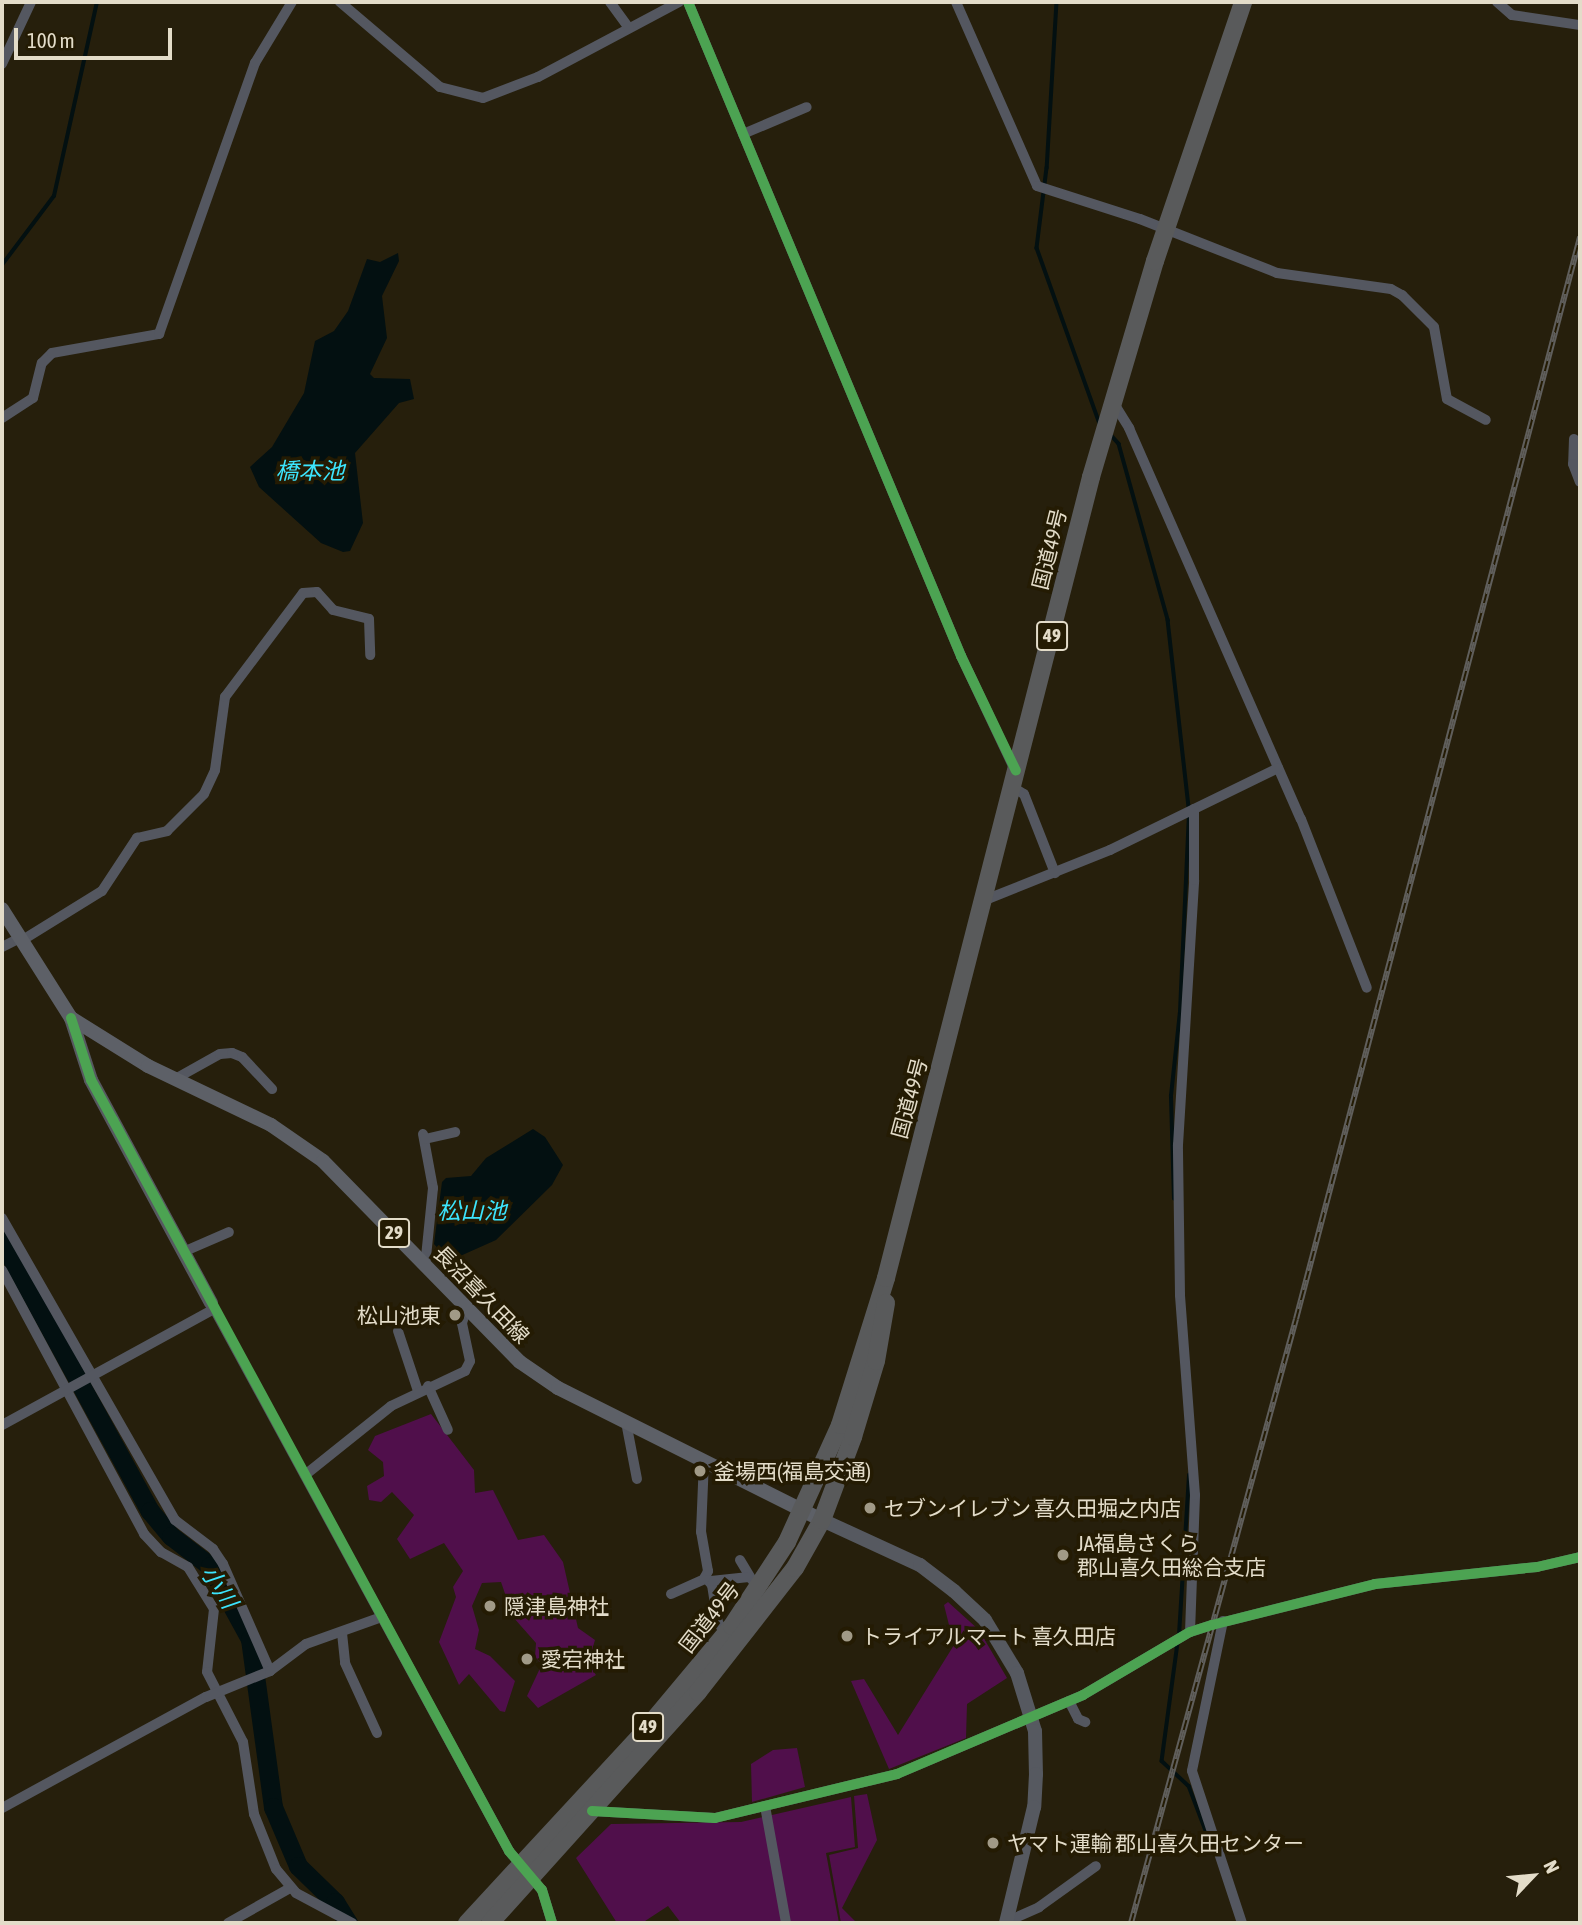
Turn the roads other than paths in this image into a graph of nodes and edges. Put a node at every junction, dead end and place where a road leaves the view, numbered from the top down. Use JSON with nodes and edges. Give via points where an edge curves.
{"nodes":[{"id":1,"x":31,"y":2,"type":"edge"},
{"id":2,"x":292,"y":2,"type":"edge"},
{"id":3,"x":340,"y":2,"type":"edge"},
{"id":4,"x":610,"y":2,"type":"edge"},
{"id":5,"x":679,"y":2,"type":"edge"},
{"id":6,"x":688,"y":2,"type":"edge"},
{"id":7,"x":956,"y":2,"type":"edge"},
{"id":8,"x":1243,"y":2,"type":"edge"},
{"id":9,"x":1496,"y":2,"type":"edge"},
{"id":10,"x":1580,"y":25,"type":"edge"},
{"id":11,"x":629,"y":28,"type":"junction"},
{"id":12,"x":2,"y":64,"type":"edge"},
{"id":13,"x":807,"y":107,"type":"dead end"},
{"id":14,"x":743,"y":134,"type":"junction"},
{"id":15,"x":1166,"y":230,"type":"junction"},
{"id":16,"x":1112,"y":401,"type":"junction"},
{"id":17,"x":2,"y":418,"type":"edge"},
{"id":18,"x":1486,"y":420,"type":"dead end"},
{"id":19,"x":1574,"y":439,"type":"dead end"},
{"id":20,"x":1580,"y":482,"type":"edge"},
{"id":21,"x":370,"y":655,"type":"dead end"},
{"id":22,"x":1278,"y":768,"type":"junction"},
{"id":23,"x":1014,"y":779,"type":"junction"},
{"id":24,"x":1194,"y":808,"type":"junction"},
{"id":25,"x":1055,"y":873,"type":"junction"},
{"id":26,"x":985,"y":900,"type":"junction"},
{"id":27,"x":2,"y":909,"type":"edge"},
{"id":28,"x":21,"y":939,"type":"junction"},
{"id":29,"x":2,"y":947,"type":"edge"},
{"id":30,"x":1367,"y":988,"type":"dead end"},
{"id":31,"x":71,"y":1018,"type":"junction"},
{"id":32,"x":175,"y":1079,"type":"junction"},
{"id":33,"x":272,"y":1089,"type":"dead end"},
{"id":34,"x":455,"y":1132,"type":"dead end"},
{"id":35,"x":2,"y":1218,"type":"edge"},
{"id":36,"x":229,"y":1232,"type":"dead end"},
{"id":37,"x":183,"y":1252,"type":"junction"},
{"id":38,"x":425,"y":1267,"type":"junction"},
{"id":39,"x":2,"y":1270,"type":"edge"},
{"id":40,"x":886,"y":1278,"type":"junction"},
{"id":41,"x":212,"y":1306,"type":"junction"},
{"id":42,"x":466,"y":1311,"type":"junction"},
{"id":43,"x":398,"y":1331,"type":"dead end"},
{"id":44,"x":90,"y":1376,"type":"junction"},
{"id":45,"x":428,"y":1386,"type":"junction"},
{"id":46,"x":65,"y":1390,"type":"junction"},
{"id":47,"x":418,"y":1391,"type":"junction"},
{"id":48,"x":626,"y":1422,"type":"junction"},
{"id":49,"x":2,"y":1425,"type":"edge"},
{"id":50,"x":448,"y":1430,"type":"dead end"},
{"id":51,"x":704,"y":1461,"type":"junction"},
{"id":52,"x":305,"y":1475,"type":"junction"},
{"id":53,"x":637,"y":1479,"type":"dead end"},
{"id":54,"x":803,"y":1511,"type":"junction"},
{"id":55,"x":822,"y":1520,"type":"junction"},
{"id":56,"x":1580,"y":1558,"type":"edge"},
{"id":57,"x":740,"y":1560,"type":"dead end"},
{"id":58,"x":708,"y":1579,"type":"junction"},
{"id":59,"x":755,"y":1582,"type":"junction"},
{"id":60,"x":671,"y":1594,"type":"dead end"},
{"id":61,"x":382,"y":1617,"type":"junction"},
{"id":62,"x":1223,"y":1621,"type":"junction"},
{"id":63,"x":1190,"y":1632,"type":"junction"},
{"id":64,"x":342,"y":1633,"type":"junction"},
{"id":65,"x":726,"y":1633,"type":"junction"},
{"id":66,"x":266,"y":1674,"type":"junction"},
{"id":67,"x":216,"y":1693,"type":"junction"},
{"id":68,"x":1069,"y":1701,"type":"junction"},
{"id":69,"x":1032,"y":1716,"type":"junction"},
{"id":70,"x":1085,"y":1722,"type":"dead end"},
{"id":71,"x":377,"y":1732,"type":"dead end"},
{"id":72,"x":765,"y":1806,"type":"junction"},
{"id":73,"x":2,"y":1808,"type":"edge"},
{"id":74,"x":592,"y":1811,"type":"junction"},
{"id":75,"x":1096,"y":1866,"type":"dead end"},
{"id":76,"x":526,"y":1872,"type":"junction"},
{"id":77,"x":290,"y":1888,"type":"junction"},
{"id":78,"x":349,"y":1922,"type":"edge"},
{"id":79,"x":228,"y":1923,"type":"edge"},
{"id":80,"x":467,"y":1923,"type":"edge"},
{"id":81,"x":490,"y":1923,"type":"edge"},
{"id":82,"x":552,"y":1923,"type":"edge"},
{"id":83,"x":786,"y":1923,"type":"edge"},
{"id":84,"x":1006,"y":1923,"type":"edge"},
{"id":85,"x":1242,"y":1923,"type":"edge"}],
"edges":[{"from":1,"to":12,"type":"street"},
{"from":2,"to":17,"type":"street","via":[[255,63],[159,334],[52,352],[42,363],[33,398]]},
{"from":3,"to":11,"type":"street","via":[[440,87],[468,97],[509,90]]},
{"from":4,"to":11,"type":"street"},
{"from":5,"to":11,"type":"street"},
{"from":6,"to":14,"type":"street"},
{"from":7,"to":15,"type":"street","via":[[1037,186]]},
{"from":8,"to":15,"type":"highway","name":"国道49号","number":"49"},
{"from":9,"to":10,"type":"street","via":[[1512,15]]},
{"from":13,"to":14,"type":"street"},
{"from":14,"to":23,"type":"street"},
{"from":15,"to":16,"type":"highway","name":"国道49号","number":"49"},
{"from":15,"to":18,"type":"street","via":[[1278,273],[1391,289],[1402,295],[1434,327],[1447,399]]},
{"from":16,"to":22,"type":"street","via":[[1129,428]]},
{"from":16,"to":23,"type":"highway","name":"国道49号","number":"49"},
{"from":19,"to":20,"type":"street","via":[[1573,464]]},
{"from":21,"to":28,"type":"street","via":[[369,619],[333,610],[317,592],[303,593],[225,697],[215,771],[204,794],[167,831],[136,838],[96,896]]},
{"from":22,"to":24,"type":"street"},
{"from":22,"to":30,"type":"street"},
{"from":23,"to":25,"type":"street"},
{"from":23,"to":26,"type":"highway","name":"国道49号","number":"49"},
{"from":24,"to":25,"type":"street"},
{"from":24,"to":63,"type":"street","via":[[1178,1146],[1180,1295],[1195,1494]]},
{"from":25,"to":26,"type":"street"},
{"from":26,"to":40,"type":"highway","name":"国道49号","number":"49"},
{"from":27,"to":28,"type":"main road","name":"長沼喜久田線","number":"29"},
{"from":28,"to":29,"type":"street"},
{"from":28,"to":31,"type":"main road","name":"長沼喜久田線","number":"29"},
{"from":31,"to":32,"type":"main road","name":"長沼喜久田線","number":"29","via":[[93,1036]]},
{"from":31,"to":37,"type":"street","via":[[91,1080]]},
{"from":32,"to":33,"type":"street","via":[[220,1054],[232,1053],[242,1057]]},
{"from":32,"to":38,"type":"main road","name":"長沼喜久田線","number":"29","via":[[271,1125],[323,1161]]},
{"from":34,"to":38,"type":"street","via":[[424,1137],[433,1180]]},
{"from":35,"to":44,"type":"street"},
{"from":36,"to":37,"type":"street"},
{"from":37,"to":41,"type":"street"},
{"from":38,"to":42,"type":"main road","name":"長沼喜久田線","number":"29"},
{"from":39,"to":46,"type":"street"},
{"from":40,"to":54,"type":"highway","name":"国道49号","number":"49","via":[[840,1425]]},
{"from":40,"to":55,"type":"highway","name":"国道49号","number":"49","via":[[882,1332],[869,1389]]},
{"from":41,"to":44,"type":"street"},
{"from":41,"to":52,"type":"street"},
{"from":42,"to":45,"type":"street","via":[[462,1323],[468,1340],[468,1367]]},
{"from":42,"to":48,"type":"main road","name":"長沼喜久田線","number":"29","via":[[520,1363]]},
{"from":43,"to":47,"type":"street"},
{"from":44,"to":46,"type":"street"},
{"from":44,"to":66,"type":"street","via":[[175,1520],[213,1549],[223,1564]]},
{"from":45,"to":47,"type":"street"},
{"from":45,"to":50,"type":"street"},
{"from":46,"to":49,"type":"street"},
{"from":46,"to":67,"type":"street","via":[[144,1534],[161,1552],[188,1567],[214,1609],[207,1672]]},
{"from":47,"to":52,"type":"street","via":[[391,1406]]},
{"from":48,"to":51,"type":"main road","name":"長沼喜久田線","number":"29"},
{"from":48,"to":53,"type":"street"},
{"from":51,"to":54,"type":"main road","name":"長沼喜久田線","number":"29"},
{"from":51,"to":58,"type":"street","via":[[701,1532]]},
{"from":52,"to":61,"type":"street"},
{"from":54,"to":55,"type":"main road","name":"長沼喜久田線","number":"29"},
{"from":54,"to":59,"type":"highway","name":"国道49号","number":"49"},
{"from":55,"to":69,"type":"street","via":[[920,1565],[976,1611],[1007,1653]]},
{"from":55,"to":74,"type":"highway","name":"国道49号","number":"49","via":[[755,1624]]},
{"from":56,"to":62,"type":"street","via":[[1375,1584]]},
{"from":57,"to":59,"type":"street"},
{"from":58,"to":59,"type":"street"},
{"from":58,"to":60,"type":"street"},
{"from":58,"to":65,"type":"street","via":[[718,1623]]},
{"from":59,"to":65,"type":"highway","name":"国道49号","number":"49"},
{"from":61,"to":64,"type":"street"},
{"from":61,"to":76,"type":"street"},
{"from":62,"to":63,"type":"street"},
{"from":62,"to":85,"type":"street","via":[[1192,1771]]},
{"from":63,"to":68,"type":"street","via":[[1115,1679]]},
{"from":64,"to":66,"type":"street","via":[[306,1644]]},
{"from":64,"to":71,"type":"street","via":[[345,1663]]},
{"from":65,"to":76,"type":"highway","name":"国道49号","number":"49"},
{"from":66,"to":67,"type":"street"},
{"from":67,"to":73,"type":"street"},
{"from":67,"to":77,"type":"street","via":[[243,1742],[254,1814],[276,1869]]},
{"from":68,"to":69,"type":"street"},
{"from":68,"to":70,"type":"street","via":[[1078,1719]]},
{"from":69,"to":72,"type":"street","via":[[912,1770]]},
{"from":69,"to":84,"type":"street","via":[[1034,1807]]},
{"from":72,"to":74,"type":"street","via":[[715,1818]]},
{"from":72,"to":83,"type":"street"},
{"from":74,"to":76,"type":"highway","name":"国道49号","number":"49"},
{"from":75,"to":84,"type":"street","via":[[1040,1907]]},
{"from":76,"to":80,"type":"highway","name":"国道49号","number":"49"},
{"from":76,"to":81,"type":"highway","name":"国道49号","number":"49"},
{"from":76,"to":82,"type":"street","via":[[542,1891]]},
{"from":77,"to":78,"type":"street"},
{"from":77,"to":79,"type":"street"}]}
